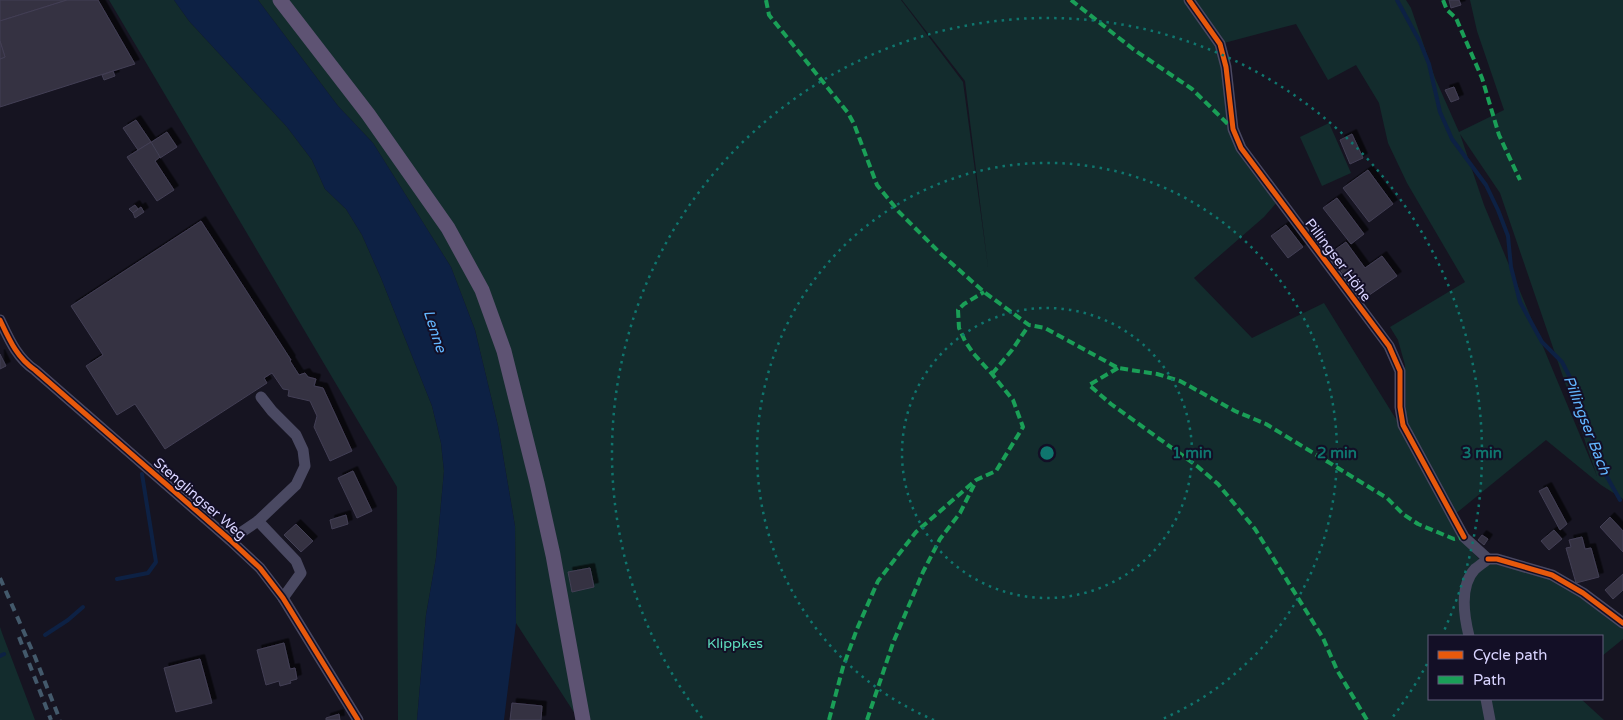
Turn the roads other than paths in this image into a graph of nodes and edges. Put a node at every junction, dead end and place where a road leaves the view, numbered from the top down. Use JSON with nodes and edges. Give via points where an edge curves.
{"nodes":[{"id":1,"x":280,"y":0,"type":"edge"},
{"id":2,"x":1189,"y":0,"type":"edge"},
{"id":3,"x":0,"y":320,"type":"edge"},
{"id":4,"x":261,"y":397,"type":"dead end"},
{"id":5,"x":258,"y":521,"type":"junction"},
{"id":6,"x":230,"y":540,"type":"junction"},
{"id":7,"x":1488,"y":559,"type":"junction"},
{"id":8,"x":283,"y":598,"type":"junction"},
{"id":9,"x":1623,"y":623,"type":"edge"},
{"id":10,"x":1469,"y":635,"type":"edge"},
{"id":11,"x":1486,"y":700,"type":"edge"},
{"id":12,"x":358,"y":720,"type":"edge"},
{"id":13,"x":583,"y":720,"type":"edge"},
{"id":14,"x":1490,"y":720,"type":"edge"}],
"edges":[{"from":1,"to":13,"type":"main road","via":[[368,114],[448,228],[482,290],[504,351],[539,492]]},
{"from":2,"to":7,"type":"street","name":"Pillingser Höhe","via":[[1220,44],[1233,129],[1241,148],[1389,346],[1400,371],[1403,425],[1464,537]]},
{"from":3,"to":6,"type":"street","name":"Stenglingser Weg","via":[[24,363]]},
{"from":4,"to":5,"type":"street","via":[[296,435],[303,450],[305,466],[296,485]]},
{"from":5,"to":6,"type":"street"},
{"from":5,"to":8,"type":"street","via":[[296,561],[301,573]]},
{"from":6,"to":8,"type":"street","name":"Stenglingser Weg","via":[[260,568]]},
{"from":7,"to":9,"type":"street","via":[[1552,575]]},
{"from":7,"to":10,"type":"street","via":[[1474,570],[1466,586]]},
{"from":8,"to":12,"type":"street","name":"Stenglingser Weg"},
{"from":11,"to":14,"type":"street"}]}
